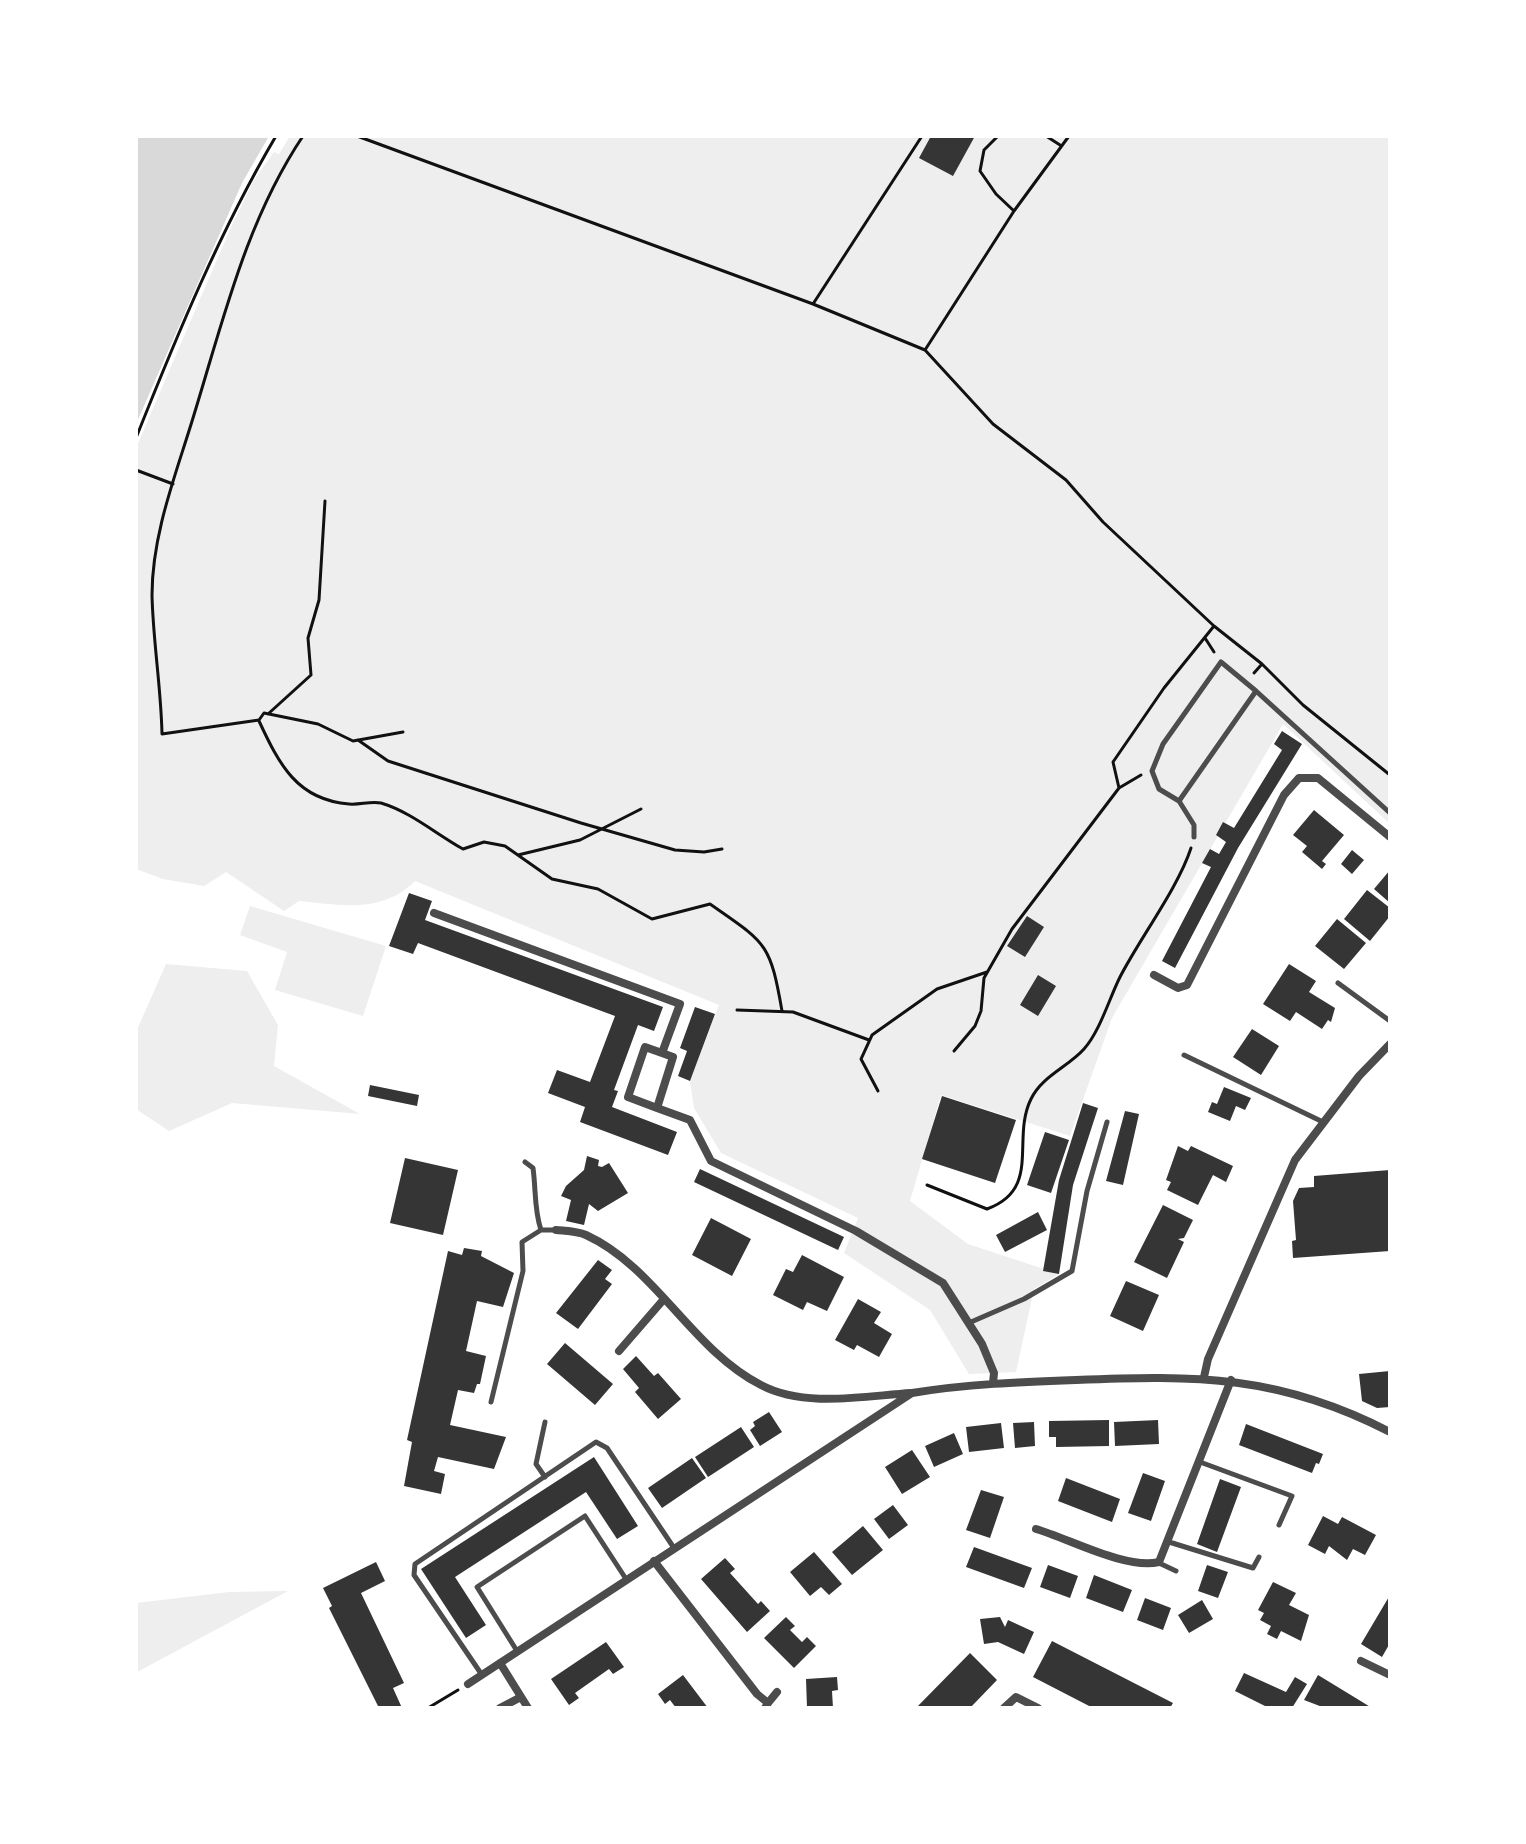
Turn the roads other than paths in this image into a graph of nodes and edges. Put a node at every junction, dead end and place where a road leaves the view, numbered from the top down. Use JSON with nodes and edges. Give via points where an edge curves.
{"nodes":[{"id":1,"x":1256,"y":691,"type":"junction"},
{"id":2,"x":1179,"y":801,"type":"junction"},
{"id":3,"x":1390,"y":813,"type":"edge"},
{"id":4,"x":1194,"y":837,"type":"road end"},
{"id":5,"x":1390,"y":837,"type":"edge"},
{"id":6,"x":434,"y":913,"type":"dead end"},
{"id":7,"x":1154,"y":975,"type":"dead end"},
{"id":8,"x":1338,"y":983,"type":"dead end"},
{"id":9,"x":1390,"y":1021,"type":"edge"},
{"id":10,"x":1390,"y":1044,"type":"edge"},
{"id":11,"x":662,"y":1053,"type":"junction"},
{"id":12,"x":1184,"y":1055,"type":"dead end"},
{"id":13,"x":657,"y":1108,"type":"junction"},
{"id":14,"x":1107,"y":1122,"type":"dead end"},
{"id":15,"x":1323,"y":1123,"type":"junction"},
{"id":16,"x":525,"y":1162,"type":"dead end"},
{"id":17,"x":541,"y":1230,"type":"junction"},
{"id":18,"x":556,"y":1230,"type":"joint"},
{"id":19,"x":664,"y":1299,"type":"junction"},
{"id":20,"x":971,"y":1322,"type":"junction"},
{"id":21,"x":619,"y":1351,"type":"dead end"},
{"id":22,"x":1204,"y":1377,"type":"junction"},
{"id":23,"x":1231,"y":1380,"type":"junction"},
{"id":24,"x":993,"y":1383,"type":"junction"},
{"id":25,"x":912,"y":1393,"type":"junction"},
{"id":26,"x":491,"y":1402,"type":"dead end"},
{"id":27,"x":545,"y":1422,"type":"dead end"},
{"id":28,"x":1390,"y":1432,"type":"edge"},
{"id":29,"x":1200,"y":1462,"type":"junction"},
{"id":30,"x":545,"y":1477,"type":"junction"},
{"id":31,"x":1279,"y":1525,"type":"dead end"},
{"id":32,"x":1036,"y":1529,"type":"dead end"},
{"id":33,"x":1169,"y":1542,"type":"junction"},
{"id":34,"x":674,"y":1548,"type":"junction"},
{"id":35,"x":1259,"y":1557,"type":"dead end"},
{"id":36,"x":654,"y":1561,"type":"junction"},
{"id":37,"x":1159,"y":1562,"type":"junction"},
{"id":38,"x":1176,"y":1571,"type":"dead end"},
{"id":39,"x":626,"y":1579,"type":"junction"},
{"id":40,"x":517,"y":1651,"type":"junction"},
{"id":41,"x":1361,"y":1661,"type":"dead end"},
{"id":42,"x":500,"y":1663,"type":"junction"},
{"id":43,"x":482,"y":1675,"type":"junction"},
{"id":44,"x":1390,"y":1675,"type":"edge"},
{"id":45,"x":468,"y":1684,"type":"road end"},
{"id":46,"x":777,"y":1692,"type":"dead end"},
{"id":47,"x":521,"y":1697,"type":"junction"},
{"id":48,"x":766,"y":1706,"type":"edge"},
{"id":49,"x":500,"y":1708,"type":"edge"},
{"id":50,"x":528,"y":1708,"type":"edge"},
{"id":51,"x":1004,"y":1708,"type":"edge"},
{"id":52,"x":1038,"y":1708,"type":"edge"}],
"edges":[{"from":1,"to":2,"type":"lane"},
{"from":1,"to":2,"type":"lane","via":[[1221,662],[1163,744],[1152,771],[1159,789]]},
{"from":1,"to":3,"type":"lane"},
{"from":2,"to":4,"type":"lane","via":[[1194,825]]},
{"from":5,"to":7,"type":"street","via":[[1318,778],[1299,778],[1284,795],[1187,985],[1178,988]]},
{"from":6,"to":11,"type":"street","via":[[680,1004]]},
{"from":8,"to":9,"type":"lane"},
{"from":10,"to":15,"type":"street"},
{"from":11,"to":13,"type":"street","via":[[673,1057]]},
{"from":11,"to":13,"type":"street","via":[[645,1047],[628,1097]]},
{"from":12,"to":15,"type":"lane"},
{"from":13,"to":20,"type":"street","via":[[690,1120],[711,1161],[856,1231],[943,1283]]},
{"from":14,"to":20,"type":"lane","via":[[1072,1271]]},
{"from":15,"to":22,"type":"street","via":[[1295,1160]]},
{"from":16,"to":17,"type":"lane","via":[[533,1168]]},
{"from":17,"to":18,"type":"lane"},
{"from":17,"to":26,"type":"lane","via":[[522,1242],[523,1271]]},
{"from":18,"to":19,"type":"street","via":[[583,1233],[612,1251]]},
{"from":19,"to":21,"type":"street"},
{"from":19,"to":25,"type":"street","via":[[697,1334],[763,1386],[816,1398]]},
{"from":20,"to":24,"type":"street","via":[[994,1373]]},
{"from":22,"to":23,"type":"street"},
{"from":22,"to":24,"type":"street"},
{"from":23,"to":28,"type":"street","via":[[1328,1403]]},
{"from":23,"to":29,"type":"street"},
{"from":24,"to":25,"type":"street"},
{"from":25,"to":34,"type":"street"},
{"from":27,"to":30,"type":"lane","via":[[536,1464]]},
{"from":29,"to":31,"type":"lane","via":[[1292,1496]]},
{"from":29,"to":33,"type":"street"},
{"from":30,"to":34,"type":"lane","via":[[596,1442],[607,1448]]},
{"from":30,"to":43,"type":"lane","via":[[415,1564],[414,1575]]},
{"from":32,"to":37,"type":"street","via":[[1127,1561]]},
{"from":33,"to":35,"type":"lane","via":[[1253,1568]]},
{"from":33,"to":37,"type":"street"},
{"from":34,"to":36,"type":"street"},
{"from":36,"to":39,"type":"street"},
{"from":36,"to":48,"type":"street"},
{"from":37,"to":38,"type":"lane"},
{"from":39,"to":40,"type":"street"},
{"from":39,"to":40,"type":"lane","via":[[585,1516],[477,1587]]},
{"from":40,"to":42,"type":"street"},
{"from":41,"to":44,"type":"street"},
{"from":42,"to":43,"type":"street"},
{"from":42,"to":47,"type":"street"},
{"from":43,"to":45,"type":"street"},
{"from":46,"to":48,"type":"street"},
{"from":47,"to":49,"type":"street"},
{"from":47,"to":50,"type":"street"},
{"from":51,"to":52,"type":"street","via":[[1016,1697]]}]}
